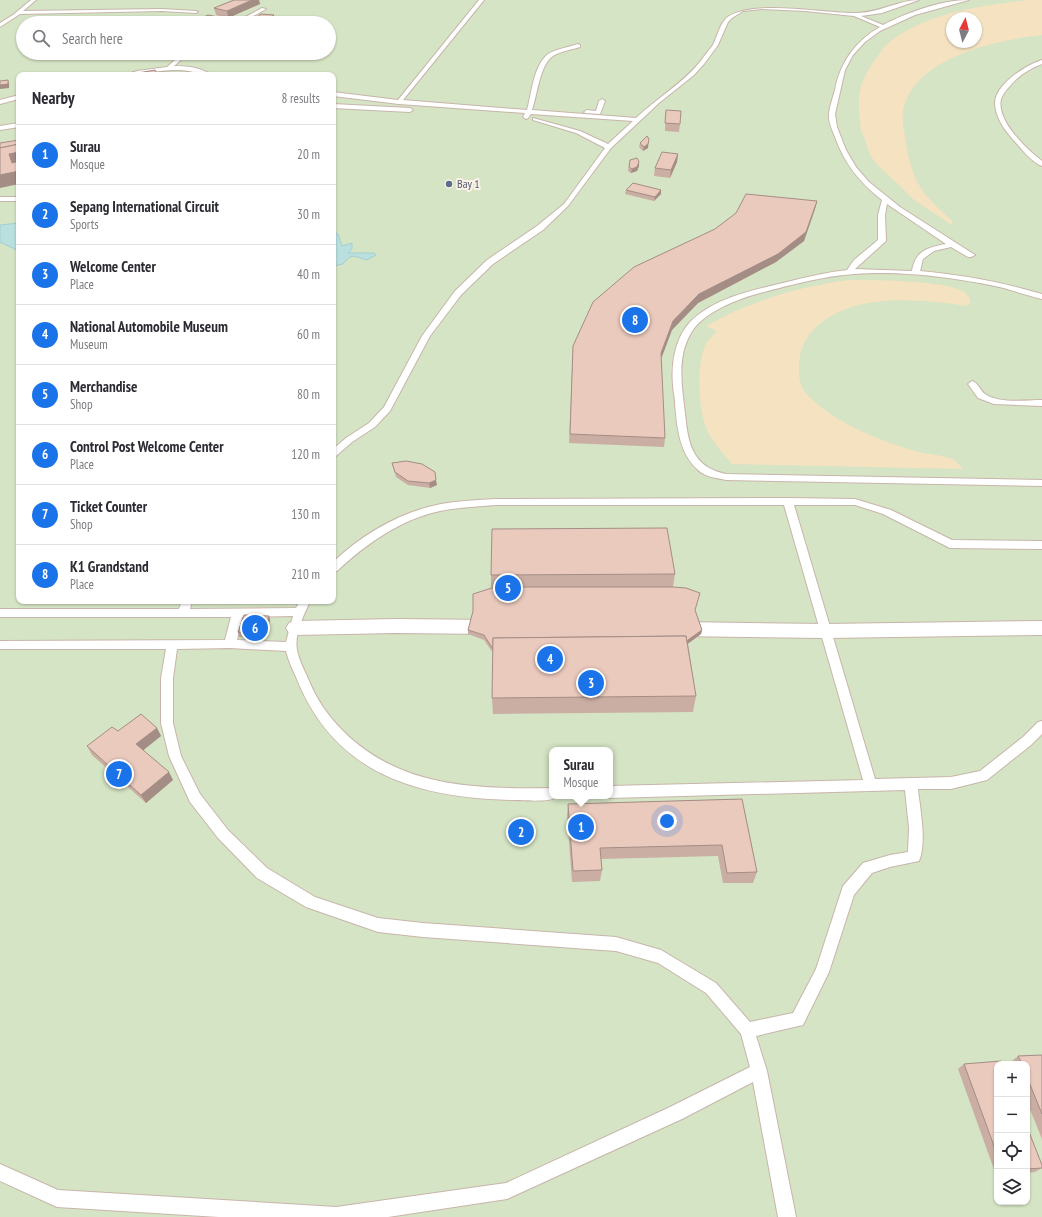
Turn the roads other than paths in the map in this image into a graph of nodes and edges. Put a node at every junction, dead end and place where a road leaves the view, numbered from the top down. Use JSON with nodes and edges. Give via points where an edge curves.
{"nodes":[{"id":1,"x":34,"y":0,"type":"edge"},
{"id":2,"x":482,"y":0,"type":"edge"},
{"id":3,"x":918,"y":0,"type":"edge"},
{"id":4,"x":966,"y":0,"type":"edge"},
{"id":5,"x":264,"y":9,"type":"dead end"},
{"id":6,"x":196,"y":12,"type":"dead end"},
{"id":7,"x":18,"y":13,"type":"junction"},
{"id":8,"x":855,"y":15,"type":"junction"},
{"id":9,"x":250,"y":16,"type":"edge"},
{"id":10,"x":0,"y":25,"type":"edge"},
{"id":11,"x":883,"y":27,"type":"junction"},
{"id":12,"x":872,"y":39,"type":"dead end"},
{"id":13,"x":861,"y":45,"type":"junction"},
{"id":14,"x":578,"y":46,"type":"dead end"},
{"id":15,"x":178,"y":60,"type":"edge"},
{"id":16,"x":1042,"y":62,"type":"edge"},
{"id":17,"x":169,"y":68,"type":"junction"},
{"id":18,"x":160,"y":69,"type":"junction"},
{"id":19,"x":144,"y":72,"type":"edge"},
{"id":20,"x":162,"y":72,"type":"edge"},
{"id":21,"x":203,"y":72,"type":"edge"},
{"id":22,"x":336,"y":94,"type":"edge"},
{"id":23,"x":16,"y":98,"type":"edge"},
{"id":24,"x":602,"y":101,"type":"dead end"},
{"id":25,"x":0,"y":102,"type":"edge"},
{"id":26,"x":399,"y":102,"type":"junction"},
{"id":27,"x":336,"y":106,"type":"edge"},
{"id":28,"x":528,"y":113,"type":"junction"},
{"id":29,"x":839,"y":118,"type":"dead end"},
{"id":30,"x":638,"y":120,"type":"junction"},
{"id":31,"x":16,"y":125,"type":"edge"},
{"id":32,"x":0,"y":128,"type":"edge"},
{"id":33,"x":836,"y":132,"type":"junction"},
{"id":34,"x":609,"y":146,"type":"junction"},
{"id":35,"x":1042,"y":164,"type":"edge"},
{"id":36,"x":0,"y":199,"type":"edge"},
{"id":37,"x":16,"y":199,"type":"edge"},
{"id":38,"x":885,"y":200,"type":"junction"},
{"id":39,"x":951,"y":245,"type":"junction"},
{"id":40,"x":971,"y":255,"type":"dead end"},
{"id":41,"x":849,"y":272,"type":"junction"},
{"id":42,"x":916,"y":272,"type":"junction"},
{"id":43,"x":1042,"y":297,"type":"edge"},
{"id":44,"x":972,"y":384,"type":"dead end"},
{"id":45,"x":1042,"y":403,"type":"edge"},
{"id":46,"x":336,"y":451,"type":"edge"},
{"id":47,"x":1042,"y":483,"type":"edge"},
{"id":48,"x":788,"y":502,"type":"junction"},
{"id":49,"x":1042,"y":545,"type":"edge"},
{"id":50,"x":336,"y":565,"type":"edge"},
{"id":51,"x":186,"y":604,"type":"edge"},
{"id":52,"x":305,"y":604,"type":"edge"},
{"id":53,"x":0,"y":613,"type":"edge"},
{"id":54,"x":183,"y":614,"type":"junction"},
{"id":55,"x":237,"y":614,"type":"junction"},
{"id":56,"x":297,"y":620,"type":"junction"},
{"id":57,"x":507,"y":627,"type":"edge"},
{"id":58,"x":1042,"y":628,"type":"edge"},
{"id":59,"x":666,"y":629,"type":"edge"},
{"id":60,"x":826,"y":630,"type":"junction"},
{"id":61,"x":230,"y":644,"type":"junction"},
{"id":62,"x":0,"y":645,"type":"edge"},
{"id":63,"x":172,"y":645,"type":"junction"},
{"id":64,"x":291,"y":647,"type":"junction"},
{"id":65,"x":1042,"y":726,"type":"edge"},
{"id":66,"x":910,"y":784,"type":"junction"},
{"id":67,"x":871,"y":786,"type":"junction"},
{"id":68,"x":613,"y":792,"type":"edge"},
{"id":69,"x":549,"y":794,"type":"edge"},
{"id":70,"x":747,"y":1030,"type":"junction"},
{"id":71,"x":759,"y":1071,"type":"junction"},
{"id":72,"x":0,"y":1172,"type":"edge"},
{"id":73,"x":787,"y":1217,"type":"edge"}],
"edges":[{"from":1,"to":7,"type":"lane"},
{"from":2,"to":26,"type":"lane"},
{"from":3,"to":8,"type":"lane","via":[[880,12]]},
{"from":4,"to":11,"type":"lane","via":[[916,12]]},
{"from":5,"to":9,"type":"lane"},
{"from":6,"to":7,"type":"lane","via":[[162,10]]},
{"from":7,"to":10,"type":"lane"},
{"from":8,"to":11,"type":"lane"},
{"from":8,"to":30,"type":"lane","via":[[773,8],[750,8],[736,13],[726,21],[715,45],[692,74]]},
{"from":11,"to":13,"type":"lane"},
{"from":12,"to":13,"type":"lane"},
{"from":13,"to":33,"type":"lane","via":[[842,70],[832,114]]},
{"from":14,"to":28,"type":"lane","via":[[550,56],[540,68],[537,88]]},
{"from":15,"to":17,"type":"lane"},
{"from":16,"to":35,"type":"lane","via":[[1032,65],[1013,78],[999,96],[998,105],[1010,132],[1022,148]]},
{"from":17,"to":18,"type":"lane"},
{"from":17,"to":21,"type":"lane"},
{"from":18,"to":19,"type":"lane"},
{"from":18,"to":20,"type":"lane"},
{"from":22,"to":26,"type":"lane"},
{"from":23,"to":25,"type":"lane"},
{"from":24,"to":28,"type":"lane","via":[[598,113]]},
{"from":26,"to":28,"type":"lane"},
{"from":27,"to":28,"type":"lane"},
{"from":28,"to":30,"type":"lane"},
{"from":28,"to":34,"type":"lane"},
{"from":29,"to":33,"type":"lane"},
{"from":30,"to":34,"type":"lane"},
{"from":31,"to":32,"type":"lane"},
{"from":33,"to":38,"type":"lane","via":[[852,166]]},
{"from":34,"to":46,"type":"lane","via":[[566,205],[540,228],[490,262],[458,293],[426,336],[387,409],[372,425]]},
{"from":36,"to":37,"type":"lane"},
{"from":38,"to":39,"type":"lane"},
{"from":38,"to":41,"type":"lane","via":[[881,214],[882,241]]},
{"from":39,"to":40,"type":"lane"},
{"from":39,"to":42,"type":"lane","via":[[921,254]]},
{"from":41,"to":42,"type":"lane"},
{"from":41,"to":47,"type":"lane","via":[[749,293],[724,303],[697,320],[687,332],[680,348],[677,384],[682,431],[688,451],[701,468],[711,474],[726,477]]},
{"from":42,"to":43,"type":"lane","via":[[970,278]]},
{"from":44,"to":45,"type":"lane","via":[[981,396],[997,402]]},
{"from":48,"to":49,"type":"lane","via":[[856,502],[887,512],[950,544]]},
{"from":48,"to":50,"type":"lane","via":[[503,502],[455,505],[427,511],[372,536]]},
{"from":48,"to":60,"type":"lane"},
{"from":51,"to":54,"type":"lane"},
{"from":52,"to":56,"type":"lane"},
{"from":53,"to":54,"type":"lane"},
{"from":54,"to":55,"type":"lane"},
{"from":55,"to":56,"type":"lane"},
{"from":55,"to":61,"type":"lane"},
{"from":56,"to":57,"type":"street","via":[[396,626]]},
{"from":56,"to":64,"type":"lane"},
{"from":58,"to":60,"type":"street"},
{"from":59,"to":60,"type":"street"},
{"from":60,"to":67,"type":"lane"},
{"from":61,"to":63,"type":"lane"},
{"from":61,"to":64,"type":"lane"},
{"from":62,"to":63,"type":"lane"},
{"from":63,"to":70,"type":"lane","via":[[167,678],[167,723],[175,756],[195,798],[223,834],[262,873],[312,902],[378,925],[616,944],[661,957],[711,988]]},
{"from":64,"to":69,"type":"lane","via":[[308,694],[322,718],[359,754],[388,771],[420,783],[455,789],[522,795]]},
{"from":65,"to":66,"type":"lane","via":[[983,776],[951,783]]},
{"from":66,"to":67,"type":"lane"},
{"from":66,"to":70,"type":"lane","via":[[916,828],[914,857],[868,868],[848,891],[822,972],[798,1020]]},
{"from":67,"to":68,"type":"lane"},
{"from":70,"to":71,"type":"lane"},
{"from":71,"to":72,"type":"lane","via":[[506,1191],[336,1216],[57,1198]]},
{"from":71,"to":73,"type":"lane"}]}
